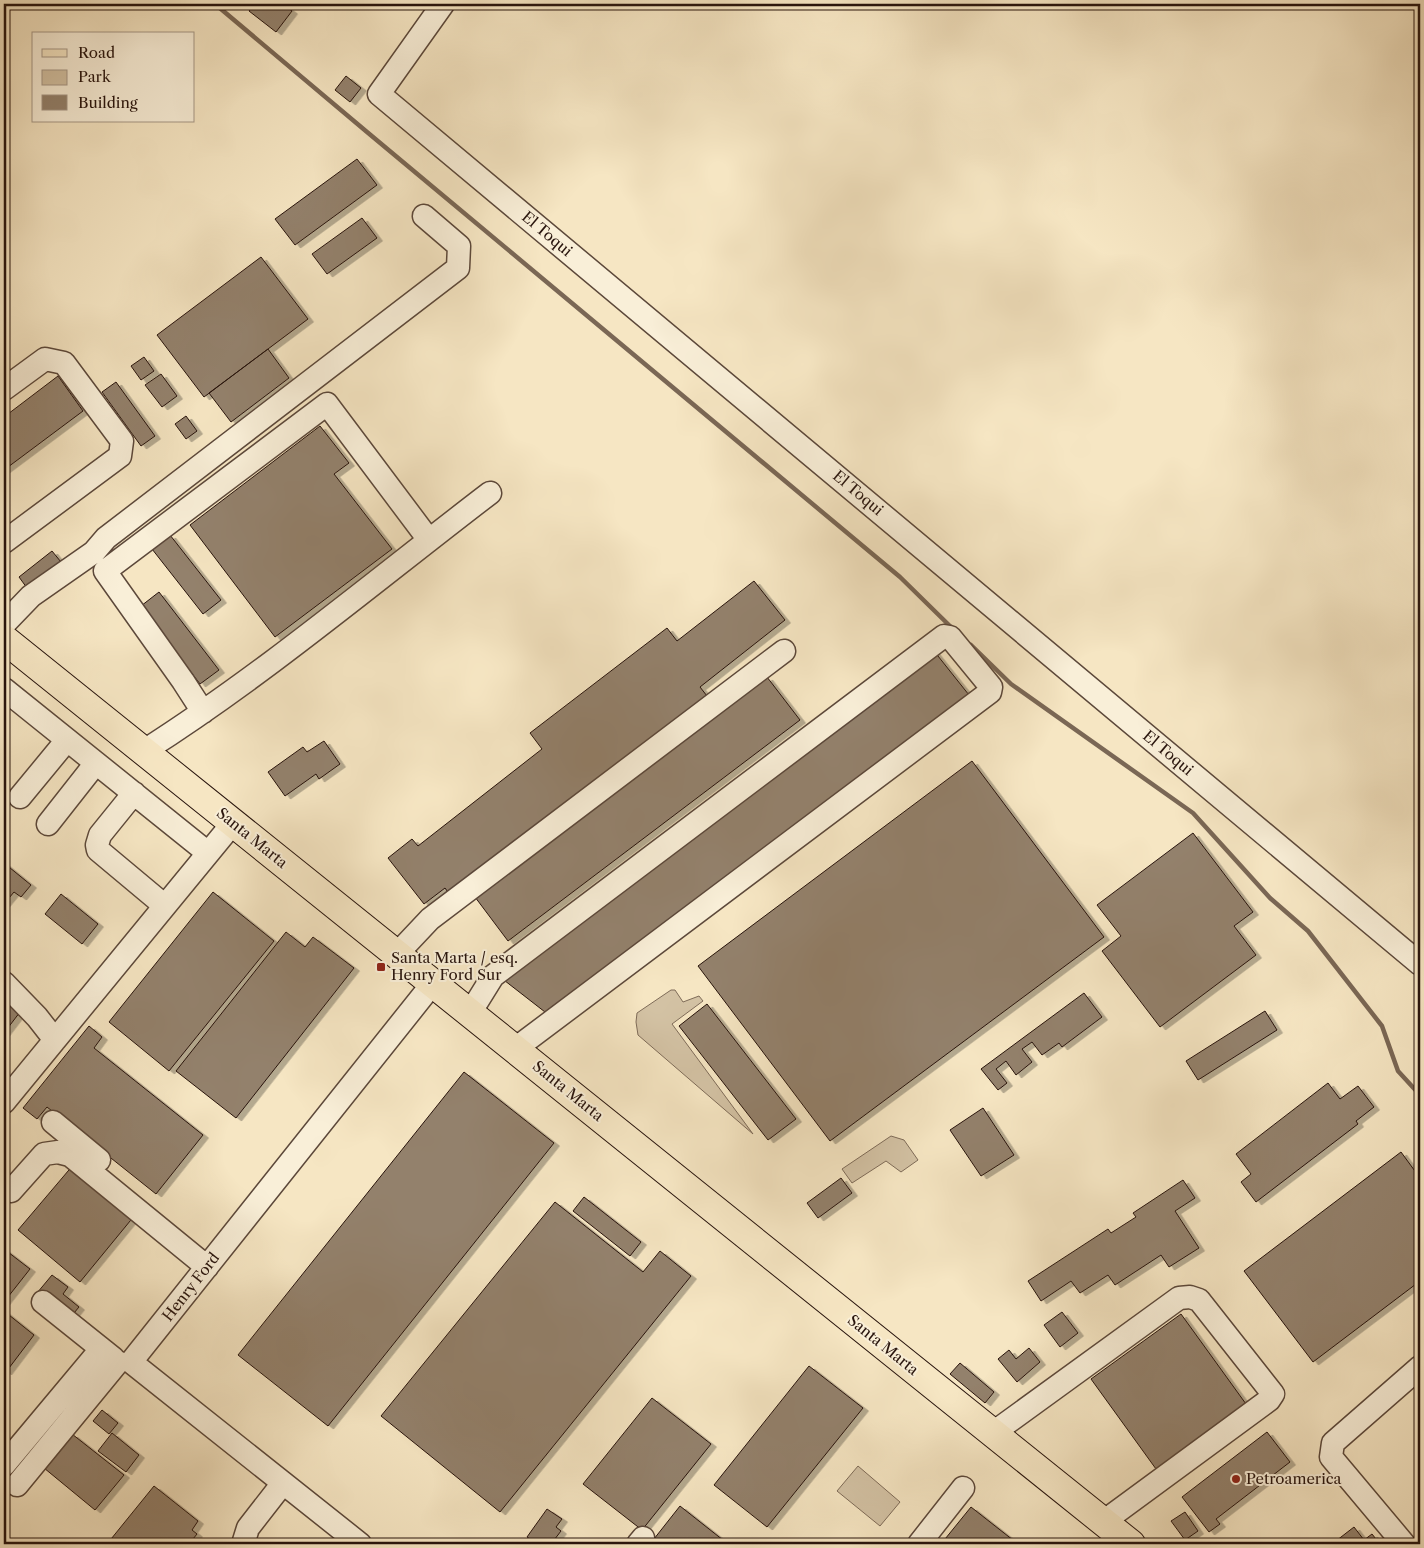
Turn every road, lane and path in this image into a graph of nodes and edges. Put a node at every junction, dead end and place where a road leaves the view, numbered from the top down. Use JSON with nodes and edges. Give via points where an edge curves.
{"nodes":[{"id":1,"x":443,"y":4,"type":"edge"},
{"id":2,"x":424,"y":216,"type":"dead end"},
{"id":3,"x":4,"y":389,"type":"edge"},
{"id":4,"x":490,"y":493,"type":"dead end"},
{"id":5,"x":429,"y":540,"type":"junction"},
{"id":6,"x":4,"y":542,"type":"edge"},
{"id":7,"x":4,"y":624,"type":"edge"},
{"id":8,"x":4,"y":639,"type":"edge"},
{"id":9,"x":784,"y":651,"type":"dead end"},
{"id":10,"x":4,"y":689,"type":"edge"},
{"id":11,"x":203,"y":712,"type":"junction"},
{"id":12,"x":67,"y":740,"type":"junction"},
{"id":13,"x":144,"y":752,"type":"junction"},
{"id":14,"x":96,"y":763,"type":"junction"},
{"id":15,"x":134,"y":793,"type":"junction"},
{"id":16,"x":20,"y":797,"type":"dead end"},
{"id":17,"x":233,"y":823,"type":"junction"},
{"id":18,"x":48,"y":824,"type":"dead end"},
{"id":19,"x":208,"y":853,"type":"junction"},
{"id":20,"x":165,"y":906,"type":"junction"},
{"id":21,"x":397,"y":954,"type":"junction"},
{"id":22,"x":1420,"y":964,"type":"edge"},
{"id":23,"x":4,"y":983,"type":"edge"},
{"id":24,"x":432,"y":983,"type":"junction"},
{"id":25,"x":470,"y":1013,"type":"junction"},
{"id":26,"x":55,"y":1040,"type":"junction"},
{"id":27,"x":515,"y":1049,"type":"junction"},
{"id":28,"x":4,"y":1102,"type":"edge"},
{"id":29,"x":53,"y":1122,"type":"dead end"},
{"id":30,"x":11,"y":1191,"type":"dead end"},
{"id":31,"x":211,"y":1261,"type":"junction"},
{"id":32,"x":43,"y":1302,"type":"dead end"},
{"id":33,"x":116,"y":1358,"type":"junction"},
{"id":34,"x":1420,"y":1367,"type":"edge"},
{"id":35,"x":993,"y":1433,"type":"junction"},
{"id":36,"x":4,"y":1465,"type":"edge"},
{"id":37,"x":283,"y":1483,"type":"junction"},
{"id":38,"x":17,"y":1485,"type":"dead end"},
{"id":39,"x":963,"y":1488,"type":"dead end"},
{"id":40,"x":1103,"y":1522,"type":"junction"},
{"id":41,"x":243,"y":1544,"type":"edge"},
{"id":42,"x":360,"y":1544,"type":"edge"},
{"id":43,"x":919,"y":1544,"type":"edge"},
{"id":44,"x":1131,"y":1544,"type":"edge"},
{"id":45,"x":1404,"y":1544,"type":"edge"}],
"edges":[{"from":1,"to":22,"type":"street","name":"El Toqui","via":[[379,94]]},
{"from":2,"to":7,"type":"street","via":[[459,246],[458,268],[106,538],[94,552],[31,596]]},
{"from":3,"to":6,"type":"street","via":[[45,359],[64,363],[122,441],[120,456]]},
{"from":4,"to":5,"type":"street"},
{"from":5,"to":11,"type":"street"},
{"from":5,"to":11,"type":"street","via":[[327,404],[105,571]]},
{"from":8,"to":13,"type":"main road","name":"Santa Marta"},
{"from":9,"to":21,"type":"street","via":[[430,919]]},
{"from":10,"to":12,"type":"street"},
{"from":11,"to":13,"type":"street"},
{"from":12,"to":14,"type":"street"},
{"from":12,"to":16,"type":"street"},
{"from":13,"to":17,"type":"main road","name":"Santa Marta"},
{"from":14,"to":15,"type":"street"},
{"from":14,"to":18,"type":"street"},
{"from":15,"to":19,"type":"street"},
{"from":15,"to":20,"type":"street","via":[[100,835],[98,850]]},
{"from":17,"to":19,"type":"street"},
{"from":17,"to":21,"type":"main road","name":"Santa Marta"},
{"from":19,"to":20,"type":"street"},
{"from":20,"to":26,"type":"street"},
{"from":21,"to":24,"type":"main road","name":"Santa Marta"},
{"from":23,"to":26,"type":"street"},
{"from":24,"to":25,"type":"main road","name":"Santa Marta"},
{"from":24,"to":31,"type":"street","name":"Henry Ford"},
{"from":25,"to":27,"type":"main road","name":"Santa Marta"},
{"from":25,"to":27,"type":"street","via":[[492,976],[944,636],[950,637],[992,687],[990,692]]},
{"from":26,"to":28,"type":"street"},
{"from":27,"to":35,"type":"main road","name":"Santa Marta"},
{"from":29,"to":31,"type":"street"},
{"from":30,"to":31,"type":"street","via":[[44,1154],[58,1152],[70,1155]]},
{"from":31,"to":33,"type":"street","name":"Henry Ford"},
{"from":32,"to":33,"type":"street"},
{"from":33,"to":36,"type":"street"},
{"from":33,"to":37,"type":"street"},
{"from":33,"to":38,"type":"street"},
{"from":34,"to":45,"type":"street","via":[[1333,1443],[1331,1457]]},
{"from":35,"to":40,"type":"main road","name":"Santa Marta"},
{"from":35,"to":40,"type":"street","via":[[1179,1298],[1199,1300],[1273,1394]]},
{"from":37,"to":41,"type":"street","via":[[248,1528]]},
{"from":37,"to":42,"type":"street"},
{"from":39,"to":43,"type":"street"},
{"from":40,"to":44,"type":"main road","name":"Santa Marta"}]}
